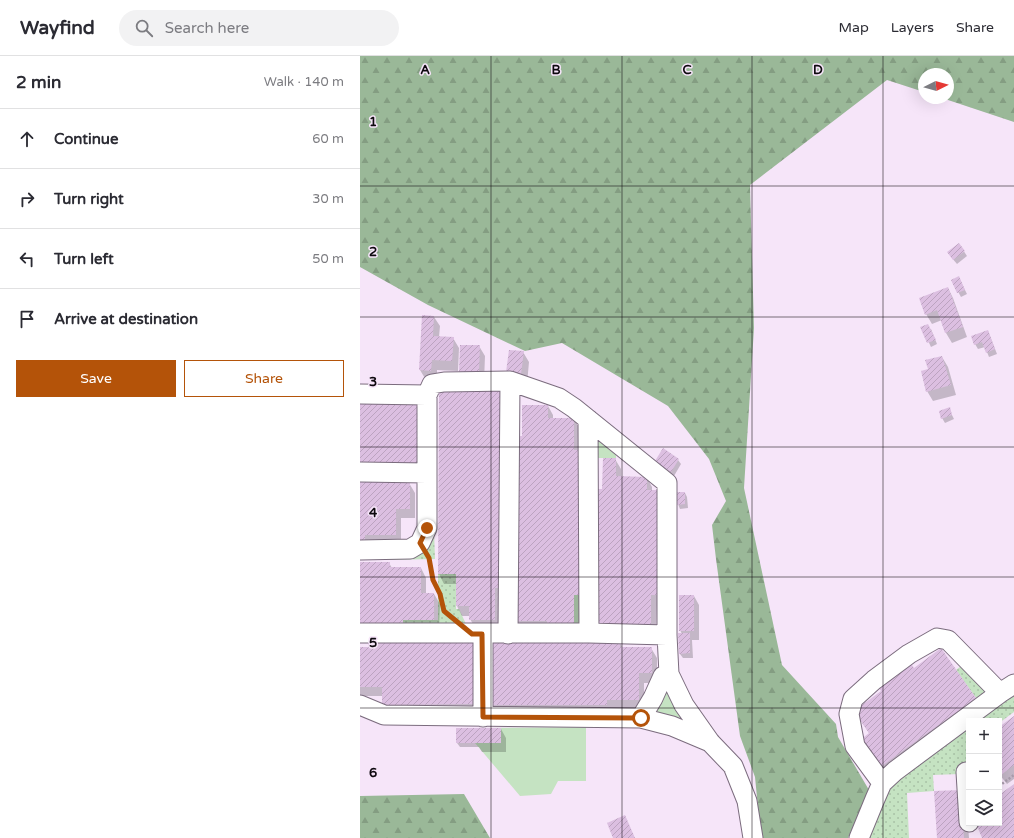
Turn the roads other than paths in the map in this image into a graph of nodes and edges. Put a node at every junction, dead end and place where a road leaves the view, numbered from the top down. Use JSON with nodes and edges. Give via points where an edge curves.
{"nodes":[{"id":1,"x":510,"y":382,"type":"junction"},
{"id":2,"x":360,"y":394,"type":"edge"},
{"id":3,"x":427,"y":395,"type":"junction"},
{"id":4,"x":588,"y":419,"type":"junction"},
{"id":5,"x":360,"y":472,"type":"edge"},
{"id":6,"x":427,"y":473,"type":"junction"},
{"id":7,"x":360,"y":550,"type":"edge"},
{"id":8,"x":360,"y":633,"type":"edge"},
{"id":9,"x":589,"y":633,"type":"junction"},
{"id":10,"x":482,"y":634,"type":"junction"},
{"id":11,"x":508,"y":634,"type":"junction"},
{"id":12,"x":667,"y":635,"type":"junction"},
{"id":13,"x":669,"y":674,"type":"junction"},
{"id":14,"x":1007,"y":688,"type":"edge"},
{"id":15,"x":360,"y":704,"type":"edge"},
{"id":16,"x":483,"y":717,"type":"junction"},
{"id":17,"x":641,"y":718,"type":"junction"},
{"id":18,"x":710,"y":742,"type":"junction"},
{"id":19,"x":882,"y":783,"type":"junction"},
{"id":20,"x":969,"y":826,"type":"edge"},
{"id":21,"x":753,"y":838,"type":"edge"},
{"id":22,"x":859,"y":838,"type":"edge"},
{"id":23,"x":970,"y":838,"type":"edge"}],
"edges":[{"from":1,"to":3,"type":"street","via":[[444,382],[432,384]]},
{"from":1,"to":4,"type":"street","via":[[559,398]]},
{"from":1,"to":11,"type":"street"},
{"from":2,"to":3,"type":"street"},
{"from":3,"to":6,"type":"street"},
{"from":4,"to":9,"type":"street"},
{"from":4,"to":12,"type":"street","via":[[667,483]]},
{"from":5,"to":6,"type":"street"},
{"from":6,"to":7,"type":"street","via":[[427,528],[420,543],[410,549]]},
{"from":8,"to":10,"type":"street"},
{"from":9,"to":11,"type":"street"},
{"from":9,"to":12,"type":"street"},
{"from":10,"to":11,"type":"street"},
{"from":10,"to":16,"type":"street"},
{"from":12,"to":13,"type":"street"},
{"from":13,"to":17,"type":"street","via":[[663,676]]},
{"from":13,"to":18,"type":"street","via":[[684,705]]},
{"from":14,"to":19,"type":"street"},
{"from":14,"to":19,"type":"street","via":[[948,640],[937,638],[909,654],[874,680],[853,699],[848,714],[855,746]]},
{"from":15,"to":16,"type":"street","via":[[384,716]]},
{"from":16,"to":17,"type":"street"},
{"from":17,"to":18,"type":"street","via":[[672,726]]},
{"from":18,"to":21,"type":"street","via":[[733,766],[747,801]]},
{"from":19,"to":22,"type":"street"},
{"from":20,"to":23,"type":"street"}]}
